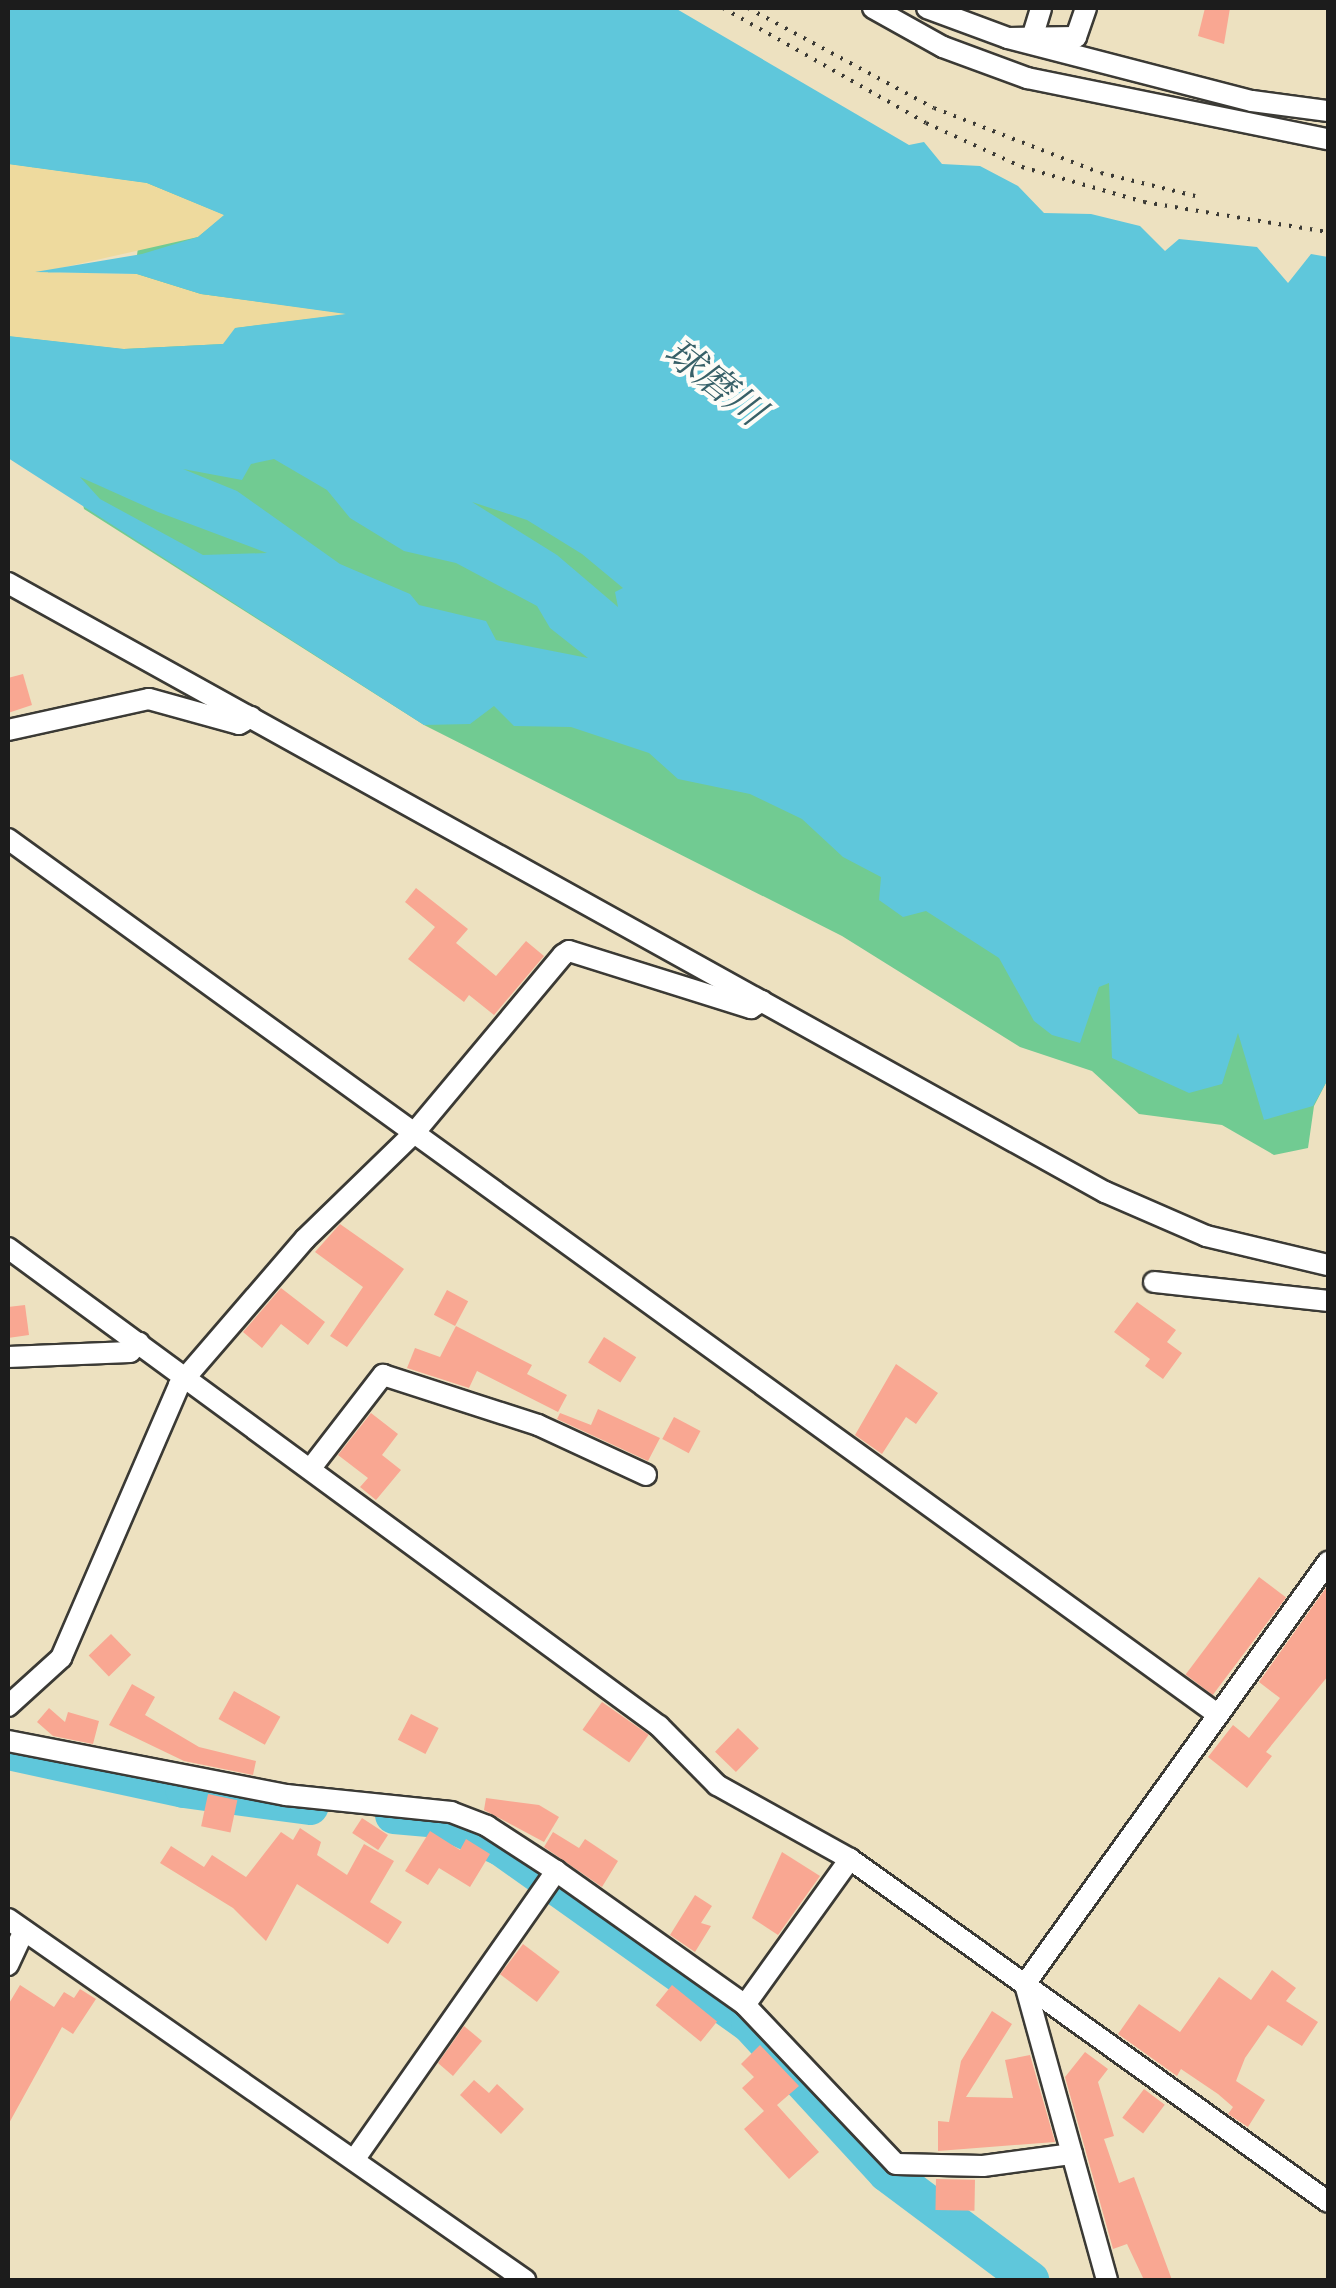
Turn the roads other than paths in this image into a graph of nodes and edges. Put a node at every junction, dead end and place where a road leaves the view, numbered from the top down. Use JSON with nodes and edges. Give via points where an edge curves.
{"nodes":[{"id":1,"x":873,"y":8,"type":"edge"},
{"id":2,"x":927,"y":8,"type":"edge"},
{"id":3,"x":1042,"y":8,"type":"edge"},
{"id":4,"x":1086,"y":8,"type":"edge"},
{"id":5,"x":1008,"y":38,"type":"junction"},
{"id":6,"x":1032,"y":38,"type":"junction"},
{"id":7,"x":1328,"y":111,"type":"edge"},
{"id":8,"x":1328,"y":140,"type":"edge"},
{"id":9,"x":8,"y":583,"type":"edge"},
{"id":10,"x":251,"y":717,"type":"junction"},
{"id":11,"x":8,"y":730,"type":"edge"},
{"id":12,"x":8,"y":839,"type":"edge"},
{"id":13,"x":762,"y":1000,"type":"junction"},
{"id":14,"x":414,"y":1132,"type":"junction"},
{"id":15,"x":8,"y":1248,"type":"edge"},
{"id":16,"x":1328,"y":1265,"type":"edge"},
{"id":17,"x":1154,"y":1282,"type":"dead end"},
{"id":18,"x":1328,"y":1302,"type":"edge"},
{"id":19,"x":139,"y":1344,"type":"junction"},
{"id":20,"x":8,"y":1358,"type":"edge"},
{"id":21,"x":186,"y":1378,"type":"junction"},
{"id":22,"x":312,"y":1468,"type":"junction"},
{"id":23,"x":646,"y":1475,"type":"dead end"},
{"id":24,"x":1328,"y":1562,"type":"edge"},
{"id":25,"x":8,"y":1706,"type":"edge"},
{"id":26,"x":1216,"y":1713,"type":"junction"},
{"id":27,"x":8,"y":1741,"type":"edge"},
{"id":28,"x":850,"y":1860,"type":"junction"},
{"id":29,"x":556,"y":1871,"type":"junction"},
{"id":30,"x":16,"y":1925,"type":"edge"},
{"id":31,"x":8,"y":1965,"type":"edge"},
{"id":32,"x":1025,"y":1984,"type":"junction"},
{"id":33,"x":745,"y":2005,"type":"junction"},
{"id":34,"x":1072,"y":2154,"type":"junction"},
{"id":35,"x":354,"y":2160,"type":"junction"},
{"id":36,"x":1328,"y":2202,"type":"edge"},
{"id":37,"x":526,"y":2280,"type":"edge"},
{"id":38,"x":1107,"y":2280,"type":"edge"}],
"edges":[{"from":1,"to":8,"type":"street","via":[[943,47],[1027,78]]},
{"from":2,"to":5,"type":"street"},
{"from":3,"to":6,"type":"street"},
{"from":4,"to":6,"type":"street","via":[[1076,37]]},
{"from":5,"to":6,"type":"street"},
{"from":5,"to":7,"type":"street","via":[[1252,100]]},
{"from":9,"to":10,"type":"street"},
{"from":10,"to":11,"type":"street","via":[[239,724],[149,699]]},
{"from":10,"to":13,"type":"street"},
{"from":12,"to":14,"type":"street"},
{"from":13,"to":14,"type":"street","via":[[751,1008],[569,951]]},
{"from":13,"to":16,"type":"street","via":[[1105,1192],[1206,1236]]},
{"from":14,"to":21,"type":"street","via":[[305,1239]]},
{"from":14,"to":26,"type":"street"},
{"from":15,"to":19,"type":"street"},
{"from":17,"to":18,"type":"street"},
{"from":19,"to":20,"type":"street","via":[[130,1352]]},
{"from":19,"to":21,"type":"street"},
{"from":21,"to":22,"type":"street"},
{"from":21,"to":25,"type":"street","via":[[60,1658]]},
{"from":22,"to":23,"type":"street","via":[[384,1375],[538,1425]]},
{"from":22,"to":28,"type":"street","via":[[659,1726],[717,1785]]},
{"from":24,"to":26,"type":"street"},
{"from":26,"to":32,"type":"street"},
{"from":27,"to":29,"type":"street","via":[[286,1795],[451,1812],[487,1826]]},
{"from":28,"to":32,"type":"street"},
{"from":28,"to":33,"type":"street"},
{"from":29,"to":33,"type":"street"},
{"from":29,"to":35,"type":"street"},
{"from":30,"to":31,"type":"street"},
{"from":30,"to":35,"type":"street"},
{"from":32,"to":34,"type":"street"},
{"from":32,"to":36,"type":"street"},
{"from":33,"to":34,"type":"street","via":[[896,2164],[983,2166]]},
{"from":34,"to":38,"type":"street"},
{"from":35,"to":37,"type":"street"}]}
